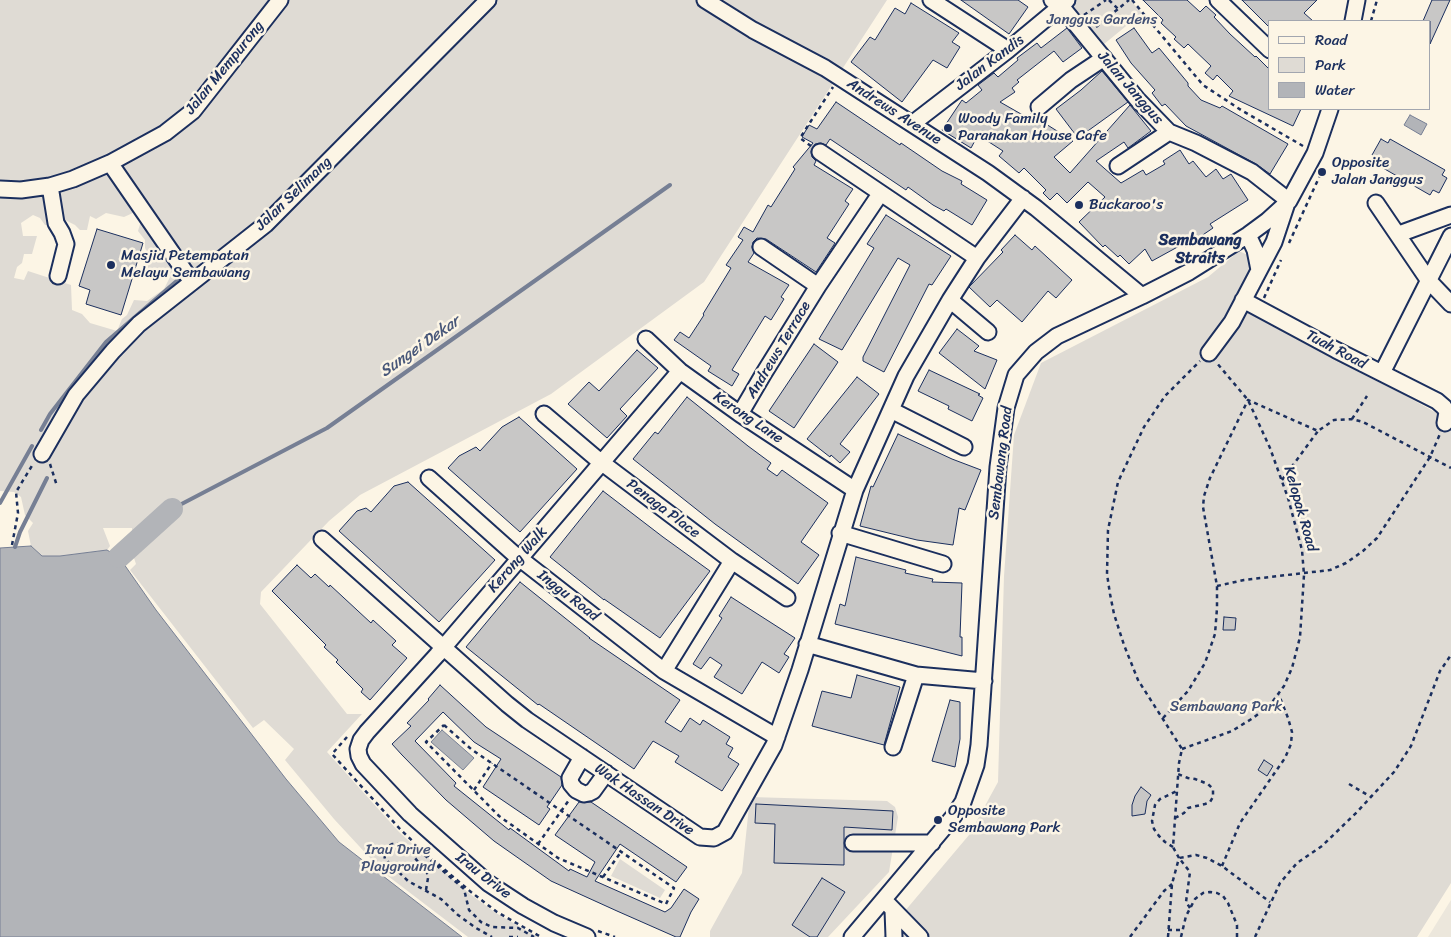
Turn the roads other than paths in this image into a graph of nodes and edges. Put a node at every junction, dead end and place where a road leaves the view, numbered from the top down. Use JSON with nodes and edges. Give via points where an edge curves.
{"nodes":[{"id":1,"x":280,"y":0,"type":"edge"},
{"id":2,"x":488,"y":0,"type":"edge"},
{"id":3,"x":705,"y":0,"type":"edge"},
{"id":4,"x":931,"y":0,"type":"edge"},
{"id":5,"x":1218,"y":0,"type":"edge"},
{"id":6,"x":1357,"y":0,"type":"edge"},
{"id":7,"x":1060,"y":2,"type":"edge"},
{"id":8,"x":1353,"y":20,"type":"edge"},
{"id":9,"x":1268,"y":48,"type":"edge"},
{"id":10,"x":1008,"y":50,"type":"junction"},
{"id":11,"x":1104,"y":58,"type":"junction"},
{"id":12,"x":1039,"y":107,"type":"dead end"},
{"id":13,"x":1330,"y":110,"type":"edge"},
{"id":14,"x":912,"y":124,"type":"junction"},
{"id":15,"x":1169,"y":132,"type":"junction"},
{"id":16,"x":820,"y":152,"type":"road end"},
{"id":17,"x":110,"y":163,"type":"junction"},
{"id":18,"x":1118,"y":166,"type":"dead end"},
{"id":19,"x":50,"y":186,"type":"junction"},
{"id":20,"x":0,"y":189,"type":"edge"},
{"id":21,"x":880,"y":194,"type":"junction"},
{"id":22,"x":1023,"y":198,"type":"junction"},
{"id":23,"x":1287,"y":203,"type":"junction"},
{"id":24,"x":1376,"y":203,"type":"dead end"},
{"id":25,"x":1451,"y":215,"type":"edge"},
{"id":26,"x":1398,"y":234,"type":"junction"},
{"id":27,"x":1248,"y":236,"type":"junction"},
{"id":28,"x":1451,"y":236,"type":"edge"},
{"id":29,"x":761,"y":247,"type":"dead end"},
{"id":30,"x":977,"y":258,"type":"junction"},
{"id":31,"x":1260,"y":270,"type":"junction"},
{"id":32,"x":58,"y":276,"type":"dead end"},
{"id":33,"x":1429,"y":281,"type":"junction"},
{"id":34,"x":192,"y":282,"type":"junction"},
{"id":35,"x":818,"y":286,"type":"junction"},
{"id":36,"x":1142,"y":296,"type":"junction"},
{"id":37,"x":950,"y":300,"type":"junction"},
{"id":38,"x":1243,"y":300,"type":"junction"},
{"id":39,"x":1451,"y":304,"type":"edge"},
{"id":40,"x":988,"y":332,"type":"dead end"},
{"id":41,"x":646,"y":339,"type":"dead end"},
{"id":42,"x":1209,"y":353,"type":"road end"},
{"id":43,"x":680,"y":371,"type":"junction"},
{"id":44,"x":1382,"y":373,"type":"junction"},
{"id":45,"x":891,"y":410,"type":"junction"},
{"id":46,"x":544,"y":414,"type":"dead end"},
{"id":47,"x":740,"y":414,"type":"junction"},
{"id":48,"x":1443,"y":428,"type":"road end"},
{"id":49,"x":964,"y":447,"type":"dead end"},
{"id":50,"x":42,"y":454,"type":"road end"},
{"id":51,"x":602,"y":462,"type":"junction"},
{"id":52,"x":429,"y":478,"type":"dead end"},
{"id":53,"x":855,"y":490,"type":"junction"},
{"id":54,"x":840,"y":533,"type":"junction"},
{"id":55,"x":322,"y":539,"type":"dead end"},
{"id":56,"x":520,"y":558,"type":"junction"},
{"id":57,"x":732,"y":561,"type":"junction"},
{"id":58,"x":942,"y":564,"type":"dead end"},
{"id":59,"x":787,"y":598,"type":"dead end"},
{"id":60,"x":807,"y":644,"type":"junction"},
{"id":61,"x":444,"y":647,"type":"junction"},
{"id":62,"x":664,"y":670,"type":"junction"},
{"id":63,"x":916,"y":674,"type":"junction"},
{"id":64,"x":984,"y":681,"type":"junction"},
{"id":65,"x":777,"y":737,"type":"junction"},
{"id":66,"x":893,"y":747,"type":"dead end"},
{"id":67,"x":358,"y":749,"type":"joint"},
{"id":68,"x":582,"y":757,"type":"junction"},
{"id":69,"x":606,"y":773,"type":"junction"},
{"id":70,"x":853,"y":842,"type":"dead end"},
{"id":71,"x":932,"y":843,"type":"junction"},
{"id":72,"x":889,"y":905,"type":"junction"},
{"id":73,"x":591,"y":933,"type":"edge"},
{"id":74,"x":852,"y":937,"type":"edge"},
{"id":75,"x":894,"y":937,"type":"edge"},
{"id":76,"x":920,"y":937,"type":"edge"}],
"edges":[{"from":1,"to":17,"type":"street","name":"Jalan Mempurong","via":[[193,111],[165,133]]},
{"from":2,"to":34,"type":"street","name":"Jalan Selimang","via":[[266,224]]},
{"from":3,"to":14,"type":"street","name":"Andrews Avenue","via":[[825,68]]},
{"from":4,"to":10,"type":"street"},
{"from":5,"to":9,"type":"street"},
{"from":6,"to":8,"type":"street"},
{"from":7,"to":10,"type":"street","name":"Jalan Kandis"},
{"from":7,"to":11,"type":"street","name":"Jalan Janggus"},
{"from":10,"to":14,"type":"street","name":"Jalan Kandis"},
{"from":11,"to":12,"type":"street"},
{"from":11,"to":15,"type":"street","name":"Jalan Janggus"},
{"from":13,"to":23,"type":"street","name":"Sembawang Road","via":[[1315,153]]},
{"from":14,"to":22,"type":"street","name":"Andrews Avenue"},
{"from":15,"to":18,"type":"street"},
{"from":15,"to":23,"type":"street","name":"Jalan Janggus","via":[[1252,172]]},
{"from":16,"to":21,"type":"street"},
{"from":17,"to":19,"type":"street","name":"Jalan Mempurong"},
{"from":17,"to":34,"type":"street"},
{"from":19,"to":20,"type":"street","name":"Jalan Mempurong"},
{"from":19,"to":32,"type":"street","via":[[56,223],[66,244]]},
{"from":21,"to":30,"type":"street"},
{"from":21,"to":35,"type":"street","name":"Andrews Terrace"},
{"from":22,"to":30,"type":"street","name":"Wak Hassan Drive"},
{"from":22,"to":36,"type":"street","name":"Andrews Avenue"},
{"from":23,"to":27,"type":"street","name":"Sembawang Road"},
{"from":23,"to":31,"type":"street","via":[[1274,242]]},
{"from":24,"to":26,"type":"street"},
{"from":25,"to":26,"type":"street"},
{"from":26,"to":33,"type":"street"},
{"from":27,"to":31,"type":"street"},
{"from":27,"to":36,"type":"street","name":"Sembawang Road"},
{"from":28,"to":33,"type":"street"},
{"from":29,"to":35,"type":"street","name":"Andrews Terrace"},
{"from":30,"to":37,"type":"street","name":"Wak Hassan Drive"},
{"from":31,"to":38,"type":"street"},
{"from":33,"to":39,"type":"street"},
{"from":33,"to":44,"type":"street"},
{"from":34,"to":50,"type":"street","name":"Jalan Selimang","via":[[139,324],[113,350],[76,396]]},
{"from":35,"to":47,"type":"street","name":"Andrews Terrace"},
{"from":36,"to":64,"type":"street","name":"Sembawang Road","via":[[1057,336],[1036,352],[1016,375],[1006,408],[998,467]]},
{"from":37,"to":40,"type":"street"},
{"from":37,"to":45,"type":"street","name":"Wak Hassan Drive","via":[[906,376]]},
{"from":38,"to":42,"type":"street","via":[[1232,322]]},
{"from":38,"to":44,"type":"street","name":"Tuah Road"},
{"from":41,"to":43,"type":"street","name":"Kerong Lane"},
{"from":43,"to":47,"type":"street","name":"Kerong Lane"},
{"from":43,"to":51,"type":"street","name":"Kerong Walk"},
{"from":44,"to":48,"type":"street","name":"Tuah Road","via":[[1444,407],[1447,412]]},
{"from":45,"to":49,"type":"street"},
{"from":45,"to":53,"type":"street","name":"Wak Hassan Drive"},
{"from":46,"to":51,"type":"street","name":"Penaga Place"},
{"from":47,"to":53,"type":"street","name":"Kerong Lane"},
{"from":51,"to":56,"type":"street","name":"Kerong Walk"},
{"from":51,"to":57,"type":"street","name":"Penaga Place"},
{"from":52,"to":56,"type":"street","name":"Inggu Road"},
{"from":53,"to":54,"type":"street","name":"Wak Hassan Drive"},
{"from":54,"to":58,"type":"street"},
{"from":54,"to":60,"type":"street","name":"Wak Hassan Drive"},
{"from":55,"to":61,"type":"street","name":"Wak Hassan Drive"},
{"from":56,"to":61,"type":"street","name":"Kerong Walk"},
{"from":56,"to":62,"type":"street","name":"Inggu Road"},
{"from":57,"to":59,"type":"street","name":"Penaga Place"},
{"from":57,"to":62,"type":"street"},
{"from":60,"to":63,"type":"street"},
{"from":60,"to":65,"type":"street","name":"Wak Hassan Drive"},
{"from":61,"to":67,"type":"street","name":"Kerong Walk","via":[[366,732]]},
{"from":61,"to":68,"type":"street","name":"Wak Hassan Drive","via":[[520,715]]},
{"from":62,"to":65,"type":"street","name":"Inggu Road"},
{"from":63,"to":64,"type":"street"},
{"from":63,"to":66,"type":"street"},
{"from":64,"to":71,"type":"street","name":"Sembawang Road","via":[[979,745],[972,778],[963,802]]},
{"from":65,"to":69,"type":"street","name":"Wak Hassan Drive","via":[[725,832],[714,838],[700,837]]},
{"from":67,"to":73,"type":"street","name":"Irau Drive","via":[[363,764],[410,814],[488,883],[554,923]]},
{"from":68,"to":69,"type":"street","name":"Wak Hassan Drive"},
{"from":68,"to":69,"type":"street","via":[[570,778],[570,784],[576,790],[584,794],[593,791]]},
{"from":70,"to":71,"type":"street"},
{"from":71,"to":72,"type":"street","name":"Sembawang Road"},
{"from":72,"to":74,"type":"street","name":"Sembawang Road"},
{"from":72,"to":75,"type":"street"},
{"from":72,"to":76,"type":"street"}]}
